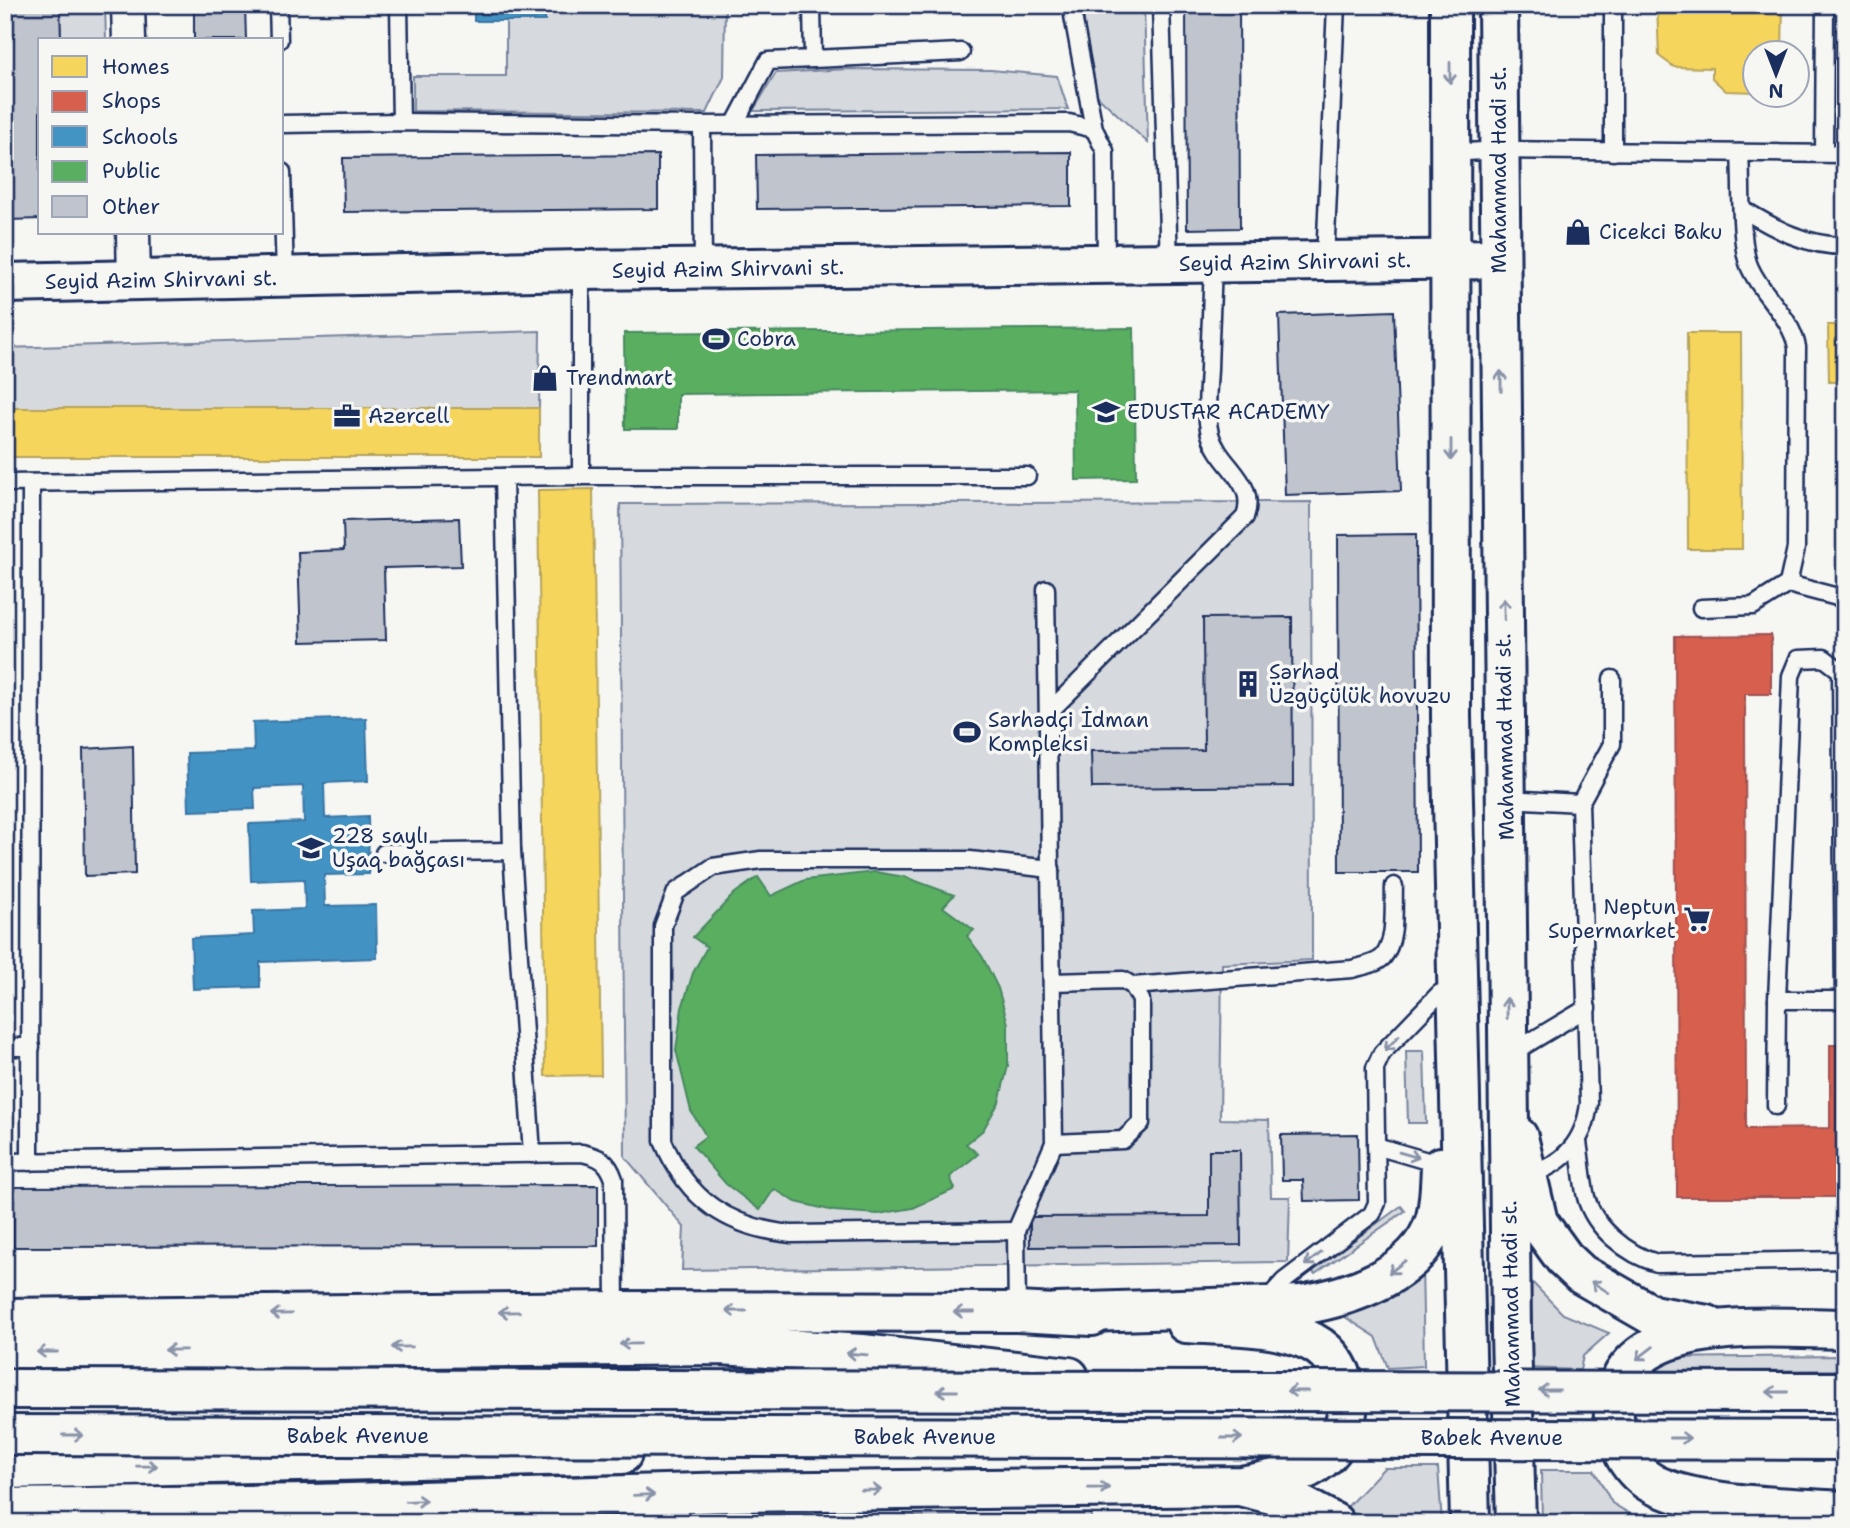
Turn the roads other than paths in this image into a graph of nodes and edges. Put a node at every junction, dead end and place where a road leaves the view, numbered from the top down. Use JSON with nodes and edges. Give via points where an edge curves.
{"nodes":[{"id":1,"x":128,"y":5,"type":"edge"},
{"id":2,"x":278,"y":5,"type":"edge"},
{"id":3,"x":399,"y":5,"type":"edge"},
{"id":4,"x":812,"y":5,"type":"edge"},
{"id":5,"x":1071,"y":5,"type":"edge"},
{"id":6,"x":1161,"y":5,"type":"edge"},
{"id":7,"x":1336,"y":5,"type":"edge"},
{"id":8,"x":1450,"y":5,"type":"edge"},
{"id":9,"x":1498,"y":5,"type":"edge"},
{"id":10,"x":1613,"y":5,"type":"edge"},
{"id":11,"x":1825,"y":5,"type":"edge"},
{"id":12,"x":128,"y":38,"type":"edge"},
{"id":13,"x":279,"y":38,"type":"edge"},
{"id":14,"x":961,"y":52,"type":"dead end"},
{"id":15,"x":813,"y":59,"type":"junction"},
{"id":16,"x":401,"y":122,"type":"junction"},
{"id":17,"x":284,"y":124,"type":"edge"},
{"id":18,"x":702,"y":125,"type":"junction"},
{"id":19,"x":734,"y":125,"type":"junction"},
{"id":20,"x":1094,"y":129,"type":"junction"},
{"id":21,"x":1499,"y":150,"type":"junction"},
{"id":22,"x":1613,"y":152,"type":"junction"},
{"id":23,"x":1451,"y":153,"type":"junction"},
{"id":24,"x":1740,"y":153,"type":"junction"},
{"id":25,"x":1824,"y":153,"type":"junction"},
{"id":26,"x":1845,"y":154,"type":"edge"},
{"id":27,"x":1744,"y":211,"type":"junction"},
{"id":28,"x":133,"y":234,"type":"edge"},
{"id":29,"x":284,"y":234,"type":"edge"},
{"id":30,"x":1845,"y":246,"type":"edge"},
{"id":31,"x":1500,"y":258,"type":"junction"},
{"id":32,"x":1450,"y":259,"type":"junction"},
{"id":33,"x":1325,"y":261,"type":"junction"},
{"id":34,"x":1213,"y":262,"type":"junction"},
{"id":35,"x":1106,"y":264,"type":"junction"},
{"id":36,"x":1169,"y":264,"type":"junction"},
{"id":37,"x":703,"y":269,"type":"junction"},
{"id":38,"x":581,"y":270,"type":"junction"},
{"id":39,"x":285,"y":278,"type":"junction"},
{"id":40,"x":5,"y":282,"type":"edge"},
{"id":41,"x":134,"y":282,"type":"junction"},
{"id":42,"x":1027,"y":476,"type":"dead end"},
{"id":43,"x":504,"y":477,"type":"junction"},
{"id":44,"x":581,"y":477,"type":"junction"},
{"id":45,"x":5,"y":483,"type":"edge"},
{"id":46,"x":31,"y":484,"type":"junction"},
{"id":47,"x":1788,"y":584,"type":"junction"},
{"id":48,"x":1046,"y":589,"type":"dead end"},
{"id":49,"x":1845,"y":599,"type":"edge"},
{"id":50,"x":1701,"y":608,"type":"dead end"},
{"id":51,"x":1612,"y":680,"type":"dead end"},
{"id":52,"x":1048,"y":713,"type":"junction"},
{"id":53,"x":1451,"y":717,"type":"junction"},
{"id":54,"x":1506,"y":799,"type":"junction"},
{"id":55,"x":1580,"y":803,"type":"junction"},
{"id":56,"x":512,"y":851,"type":"junction"},
{"id":57,"x":384,"y":853,"type":"dead end"},
{"id":58,"x":1051,"y":869,"type":"junction"},
{"id":59,"x":1394,"y":886,"type":"dead end"},
{"id":60,"x":1053,"y":982,"type":"junction"},
{"id":61,"x":1133,"y":986,"type":"junction"},
{"id":62,"x":1440,"y":993,"type":"junction"},
{"id":63,"x":1777,"y":1000,"type":"junction"},
{"id":64,"x":1844,"y":1000,"type":"edge"},
{"id":65,"x":1587,"y":1008,"type":"junction"},
{"id":66,"x":5,"y":1047,"type":"edge"},
{"id":67,"x":31,"y":1047,"type":"junction"},
{"id":68,"x":1508,"y":1065,"type":"junction"},
{"id":69,"x":1776,"y":1106,"type":"dead end"},
{"id":70,"x":1578,"y":1142,"type":"junction"},
{"id":71,"x":1054,"y":1143,"type":"junction"},
{"id":72,"x":1376,"y":1146,"type":"junction"},
{"id":73,"x":532,"y":1154,"type":"junction"},
{"id":74,"x":5,"y":1162,"type":"edge"},
{"id":75,"x":30,"y":1162,"type":"junction"},
{"id":76,"x":1441,"y":1165,"type":"junction"},
{"id":77,"x":1526,"y":1176,"type":"junction"},
{"id":78,"x":1016,"y":1231,"type":"junction"},
{"id":79,"x":1845,"y":1260,"type":"edge"},
{"id":80,"x":1269,"y":1307,"type":"junction"},
{"id":81,"x":615,"y":1311,"type":"junction"},
{"id":82,"x":1017,"y":1312,"type":"junction"},
{"id":83,"x":1056,"y":1313,"type":"junction"},
{"id":84,"x":5,"y":1318,"type":"edge"},
{"id":85,"x":1733,"y":1329,"type":"junction"},
{"id":86,"x":1845,"y":1329,"type":"edge"},
{"id":87,"x":5,"y":1352,"type":"edge"},
{"id":88,"x":5,"y":1389,"type":"edge"},
{"id":89,"x":1192,"y":1391,"type":"junction"},
{"id":90,"x":1845,"y":1392,"type":"edge"},
{"id":91,"x":5,"y":1435,"type":"edge"},
{"id":92,"x":1192,"y":1438,"type":"junction"},
{"id":93,"x":1756,"y":1438,"type":"junction"},
{"id":94,"x":1845,"y":1440,"type":"edge"},
{"id":95,"x":1845,"y":1450,"type":"edge"},
{"id":96,"x":5,"y":1469,"type":"edge"},
{"id":97,"x":1242,"y":1486,"type":"junction"},
{"id":98,"x":5,"y":1508,"type":"edge"},
{"id":99,"x":1845,"y":1511,"type":"edge"},
{"id":100,"x":1334,"y":1523,"type":"edge"},
{"id":101,"x":1454,"y":1523,"type":"edge"},
{"id":102,"x":1470,"y":1523,"type":"edge"},
{"id":103,"x":1516,"y":1523,"type":"edge"}],
"edges":[{"from":1,"to":12,"type":"street"},
{"from":2,"to":13,"type":"lane"},
{"from":3,"to":16,"type":"lane"},
{"from":4,"to":15,"type":"lane"},
{"from":5,"to":20,"type":"lane"},
{"from":6,"to":36,"type":"lane"},
{"from":7,"to":33,"type":"lane"},
{"from":8,"to":23,"type":"main road","one_way":true},
{"from":9,"to":21,"type":"main road","name":"Mahammad Hadi st."},
{"from":10,"to":22,"type":"lane"},
{"from":11,"to":25,"type":"lane"},
{"from":14,"to":15,"type":"lane"},
{"from":15,"to":19,"type":"lane","via":[[768,61]]},
{"from":16,"to":17,"type":"lane"},
{"from":16,"to":18,"type":"lane"},
{"from":18,"to":19,"type":"lane"},
{"from":18,"to":37,"type":"lane"},
{"from":19,"to":20,"type":"lane","via":[[1069,123]]},
{"from":20,"to":35,"type":"lane","via":[[1105,151]]},
{"from":21,"to":22,"type":"lane"},
{"from":21,"to":23,"type":"lane"},
{"from":21,"to":31,"type":"main road","name":"Mahammad Hadi st."},
{"from":22,"to":24,"type":"lane"},
{"from":23,"to":32,"type":"main road"},
{"from":24,"to":25,"type":"lane"},
{"from":24,"to":27,"type":"lane"},
{"from":25,"to":26,"type":"lane"},
{"from":27,"to":30,"type":"lane","via":[[1785,234]]},
{"from":27,"to":47,"type":"lane","via":[[1750,268],[1793,328],[1797,347],[1796,548]]},
{"from":28,"to":41,"type":"street"},
{"from":29,"to":39,"type":"lane"},
{"from":31,"to":32,"type":"main road","name":"Seyid Azim Shirvani st."},
{"from":54,"to":31,"type":"main road","name":"Mahammad Hadi st.","one_way":true},
{"from":32,"to":33,"type":"main road","name":"Seyid Azim Shirvani st."},
{"from":32,"to":53,"type":"main road","one_way":true},
{"from":33,"to":34,"type":"main road","name":"Seyid Azim Shirvani st."},
{"from":34,"to":36,"type":"main road","name":"Seyid Azim Shirvani st."},
{"from":34,"to":52,"type":"lane","via":[[1210,433],[1229,469],[1247,489],[1250,503],[1245,517]]},
{"from":35,"to":36,"type":"main road","name":"Seyid Azim Shirvani st."},
{"from":35,"to":37,"type":"main road","name":"Seyid Azim Shirvani st."},
{"from":37,"to":38,"type":"main road","name":"Seyid Azim Shirvani st."},
{"from":38,"to":39,"type":"main road","name":"Seyid Azim Shirvani st."},
{"from":38,"to":44,"type":"lane"},
{"from":39,"to":41,"type":"main road","name":"Seyid Azim Shirvani st."},
{"from":40,"to":41,"type":"main road","name":"Seyid Azim Shirvani st."},
{"from":42,"to":44,"type":"lane"},
{"from":43,"to":44,"type":"lane"},
{"from":43,"to":46,"type":"lane"},
{"from":43,"to":56,"type":"lane"},
{"from":45,"to":46,"type":"lane"},
{"from":46,"to":67,"type":"lane"},
{"from":47,"to":49,"type":"lane"},
{"from":47,"to":50,"type":"lane","via":[[1752,606]]},
{"from":48,"to":52,"type":"lane"},
{"from":51,"to":55,"type":"lane","via":[[1612,744]]},
{"from":52,"to":58,"type":"lane"},
{"from":53,"to":62,"type":"main road","via":[[1438,817]]},
{"from":53,"to":102,"type":"main road"},
{"from":54,"to":55,"type":"lane"},
{"from":68,"to":54,"type":"main road","name":"Mahammad Hadi st.","one_way":true},
{"from":55,"to":65,"type":"lane"},
{"from":56,"to":57,"type":"lane"},
{"from":56,"to":73,"type":"lane"},
{"from":58,"to":60,"type":"lane"},
{"from":58,"to":78,"type":"lane","via":[[970,860],[761,860],[713,867],[676,892],[663,926],[663,1141],[675,1168],[712,1208],[756,1230],[792,1234]]},
{"from":59,"to":61,"type":"lane","via":[[1391,934],[1384,956],[1373,964]]},
{"from":60,"to":61,"type":"lane","via":[[1123,980]]},
{"from":60,"to":71,"type":"lane"},
{"from":61,"to":71,"type":"lane","via":[[1141,1000],[1141,1123],[1123,1140]]},
{"from":62,"to":72,"type":"lane","one_way":true,"via":[[1382,1053],[1375,1068]]},
{"from":62,"to":76,"type":"main road"},
{"from":63,"to":64,"type":"lane"},
{"from":63,"to":64,"type":"lane","via":[[1791,676],[1798,659],[1824,658],[1841,671]]},
{"from":63,"to":69,"type":"lane"},
{"from":65,"to":68,"type":"lane"},
{"from":65,"to":70,"type":"lane","via":[[1589,1103]]},
{"from":66,"to":67,"type":"lane"},
{"from":67,"to":75,"type":"lane"},
{"from":68,"to":77,"type":"main road"},
{"from":68,"to":103,"type":"main road","name":"Mahammad Hadi st."},
{"from":70,"to":77,"type":"lane","via":[[1559,1163]]},
{"from":70,"to":79,"type":"lane","via":[[1587,1200],[1613,1240],[1642,1259],[1657,1263]]},
{"from":71,"to":78,"type":"lane"},
{"from":72,"to":76,"type":"lane","one_way":true},
{"from":72,"to":80,"type":"lane","one_way":true,"via":[[1377,1203],[1372,1214],[1284,1281]]},
{"from":73,"to":75,"type":"lane"},
{"from":73,"to":81,"type":"lane","via":[[582,1153],[600,1157],[610,1166],[614,1179]]},
{"from":74,"to":75,"type":"lane"},
{"from":76,"to":80,"type":"main road","one_way":true,"via":[[1434,1224],[1408,1259],[1365,1288],[1335,1299]]},
{"from":76,"to":101,"type":"main road"},
{"from":85,"to":77,"type":"main road","one_way":true,"via":[[1652,1315],[1581,1274],[1549,1241],[1538,1222]]},
{"from":78,"to":82,"type":"lane"},
{"from":80,"to":83,"type":"main road"},
{"from":82,"to":81,"type":"main road","one_way":true},
{"from":81,"to":84,"type":"main road","one_way":true},
{"from":82,"to":83,"type":"main road"},
{"from":83,"to":97,"type":"main road","via":[[1264,1328],[1314,1342],[1332,1357],[1343,1376],[1348,1399],[1338,1442],[1308,1469]]},
{"from":85,"to":86,"type":"main road"},
{"from":85,"to":99,"type":"main road","one_way":true,"via":[[1673,1337],[1633,1362],[1620,1381],[1614,1406],[1615,1432],[1625,1456],[1654,1484],[1682,1493]]},
{"from":89,"to":87,"type":"main road","one_way":true,"bridge":true,"via":[[862,1354],[720,1345]]},
{"from":89,"to":88,"type":"main road","one_way":true,"bridge":true},
{"from":90,"to":89,"type":"main road","one_way":true,"bridge":true},
{"from":91,"to":92,"type":"main road","name":"Babek Avenue","one_way":true,"bridge":true},
{"from":92,"to":93,"type":"main road","name":"Babek Avenue","one_way":true,"bridge":true},
{"from":96,"to":92,"type":"main road","one_way":true,"bridge":true},
{"from":93,"to":94,"type":"main road","name":"Babek Avenue","bridge":true},
{"from":93,"to":95,"type":"main road","bridge":true},
{"from":98,"to":97,"type":"main road","one_way":true},
{"from":97,"to":100,"type":"main road","via":[[1287,1498]]}]}
